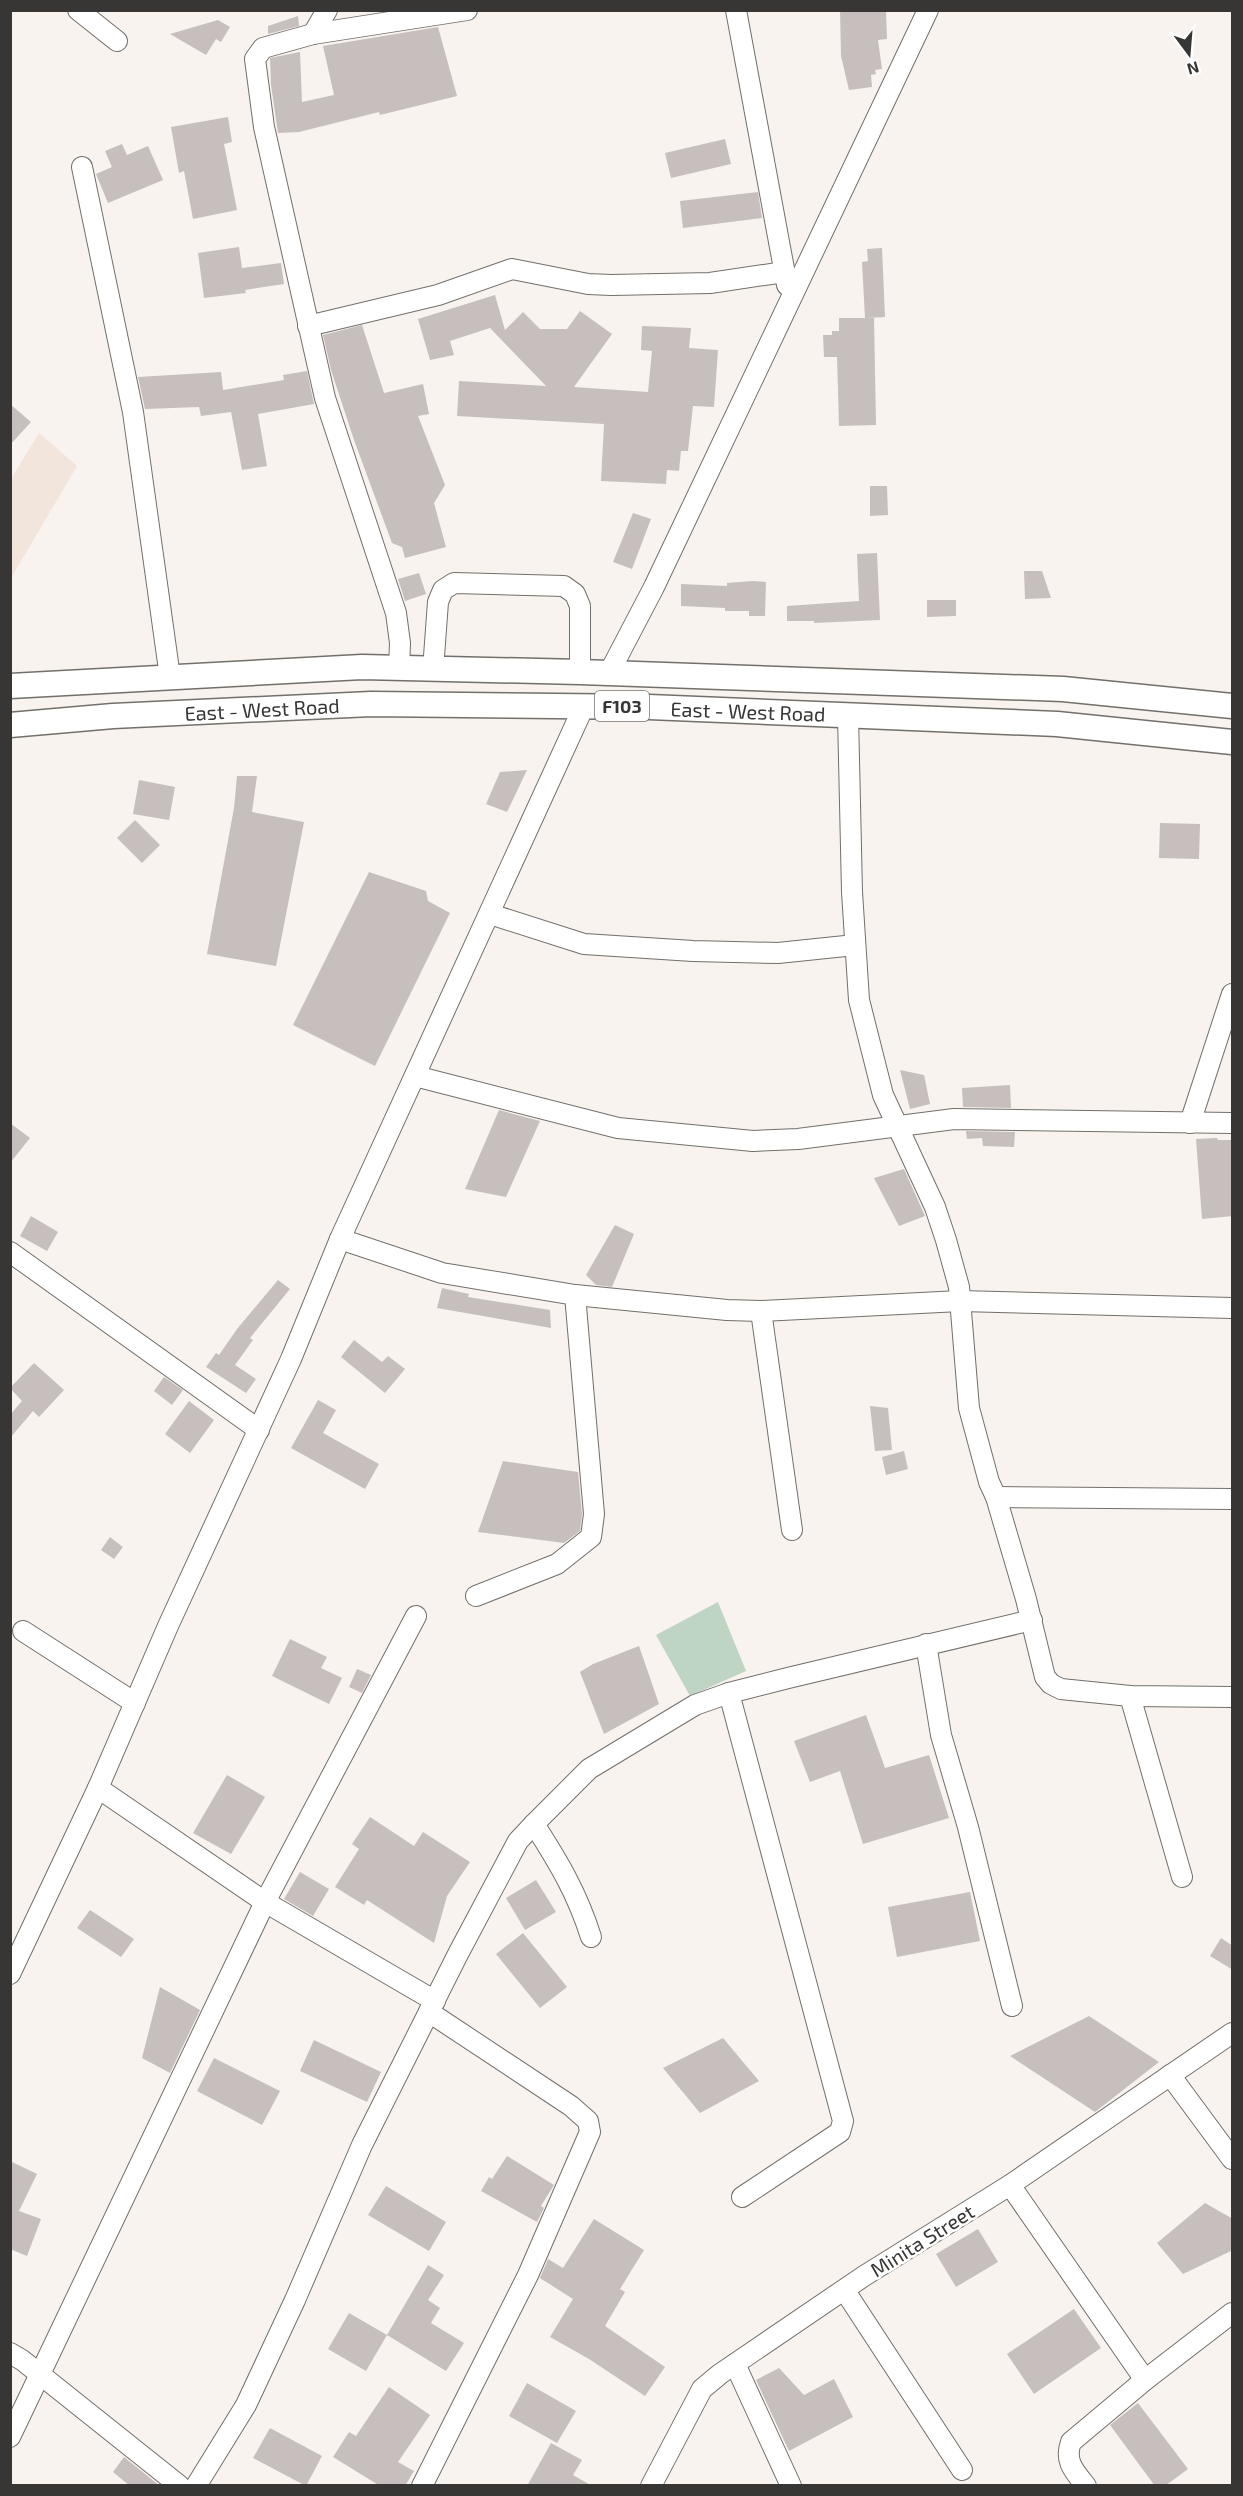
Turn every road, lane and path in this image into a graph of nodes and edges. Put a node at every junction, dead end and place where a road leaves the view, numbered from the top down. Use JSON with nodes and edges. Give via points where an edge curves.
{"nodes":[{"id":1,"x":78,"y":10,"type":"edge"},
{"id":2,"x":327,"y":10,"type":"edge"},
{"id":3,"x":467,"y":10,"type":"edge"},
{"id":4,"x":736,"y":10,"type":"edge"},
{"id":5,"x":928,"y":10,"type":"edge"},
{"id":6,"x":313,"y":34,"type":"junction"},
{"id":7,"x":117,"y":41,"type":"dead end"},
{"id":8,"x":82,"y":166,"type":"dead end"},
{"id":9,"x":784,"y":272,"type":"junction"},
{"id":10,"x":790,"y":300,"type":"junction"},
{"id":11,"x":308,"y":326,"type":"junction"},
{"id":12,"x":399,"y":669,"type":"junction"},
{"id":13,"x":433,"y":670,"type":"junction"},
{"id":14,"x":580,"y":672,"type":"junction"},
{"id":15,"x":609,"y":673,"type":"junction"},
{"id":16,"x":170,"y":677,"type":"junction"},
{"id":17,"x":10,"y":686,"type":"edge"},
{"id":18,"x":584,"y":706,"type":"junction"},
{"id":19,"x":1233,"y":706,"type":"edge"},
{"id":20,"x":848,"y":715,"type":"junction"},
{"id":21,"x":10,"y":725,"type":"edge"},
{"id":22,"x":1233,"y":742,"type":"edge"},
{"id":23,"x":490,"y":914,"type":"junction"},
{"id":24,"x":855,"y":945,"type":"junction"},
{"id":25,"x":1233,"y":994,"type":"edge"},
{"id":26,"x":415,"y":1076,"type":"junction"},
{"id":27,"x":1190,"y":1123,"type":"junction"},
{"id":28,"x":1233,"y":1123,"type":"edge"},
{"id":29,"x":896,"y":1125,"type":"junction"},
{"id":30,"x":340,"y":1239,"type":"junction"},
{"id":31,"x":10,"y":1252,"type":"edge"},
{"id":32,"x":575,"y":1295,"type":"junction"},
{"id":33,"x":960,"y":1300,"type":"junction"},
{"id":34,"x":1233,"y":1308,"type":"edge"},
{"id":35,"x":761,"y":1311,"type":"junction"},
{"id":36,"x":259,"y":1430,"type":"junction"},
{"id":37,"x":996,"y":1497,"type":"junction"},
{"id":38,"x":1233,"y":1499,"type":"edge"},
{"id":39,"x":792,"y":1530,"type":"dead end"},
{"id":40,"x":476,"y":1596,"type":"dead end"},
{"id":41,"x":416,"y":1616,"type":"dead end"},
{"id":42,"x":1032,"y":1620,"type":"junction"},
{"id":43,"x":23,"y":1631,"type":"dead end"},
{"id":44,"x":926,"y":1644,"type":"junction"},
{"id":45,"x":729,"y":1693,"type":"junction"},
{"id":46,"x":1130,"y":1696,"type":"junction"},
{"id":47,"x":1233,"y":1697,"type":"edge"},
{"id":48,"x":135,"y":1703,"type":"junction"},
{"id":49,"x":98,"y":1788,"type":"junction"},
{"id":50,"x":534,"y":1824,"type":"junction"},
{"id":51,"x":1182,"y":1876,"type":"dead end"},
{"id":52,"x":265,"y":1902,"type":"junction"},
{"id":53,"x":591,"y":1937,"type":"dead end"},
{"id":54,"x":10,"y":1974,"type":"edge"},
{"id":55,"x":1012,"y":2006,"type":"dead end"},
{"id":56,"x":432,"y":2007,"type":"junction"},
{"id":57,"x":1233,"y":2033,"type":"edge"},
{"id":58,"x":1170,"y":2075,"type":"junction"},
{"id":59,"x":1233,"y":2159,"type":"edge"},
{"id":60,"x":1010,"y":2185,"type":"junction"},
{"id":61,"x":742,"y":2197,"type":"dead end"},
{"id":62,"x":844,"y":2291,"type":"junction"},
{"id":63,"x":1233,"y":2313,"type":"edge"},
{"id":64,"x":10,"y":2353,"type":"edge"},
{"id":65,"x":735,"y":2364,"type":"junction"},
{"id":66,"x":41,"y":2374,"type":"junction"},
{"id":67,"x":1144,"y":2380,"type":"junction"},
{"id":68,"x":10,"y":2437,"type":"edge"},
{"id":69,"x":962,"y":2470,"type":"dead end"},
{"id":70,"x":180,"y":2486,"type":"edge"},
{"id":71,"x":196,"y":2486,"type":"edge"},
{"id":72,"x":422,"y":2486,"type":"edge"},
{"id":73,"x":651,"y":2486,"type":"edge"},
{"id":74,"x":791,"y":2486,"type":"edge"},
{"id":75,"x":1086,"y":2486,"type":"edge"}],
"edges":[{"from":1,"to":7,"type":"street"},
{"from":2,"to":6,"type":"street"},
{"from":3,"to":6,"type":"street"},
{"from":4,"to":9,"type":"street"},
{"from":5,"to":10,"type":"street"},
{"from":6,"to":11,"type":"street","via":[[263,48],[255,59],[264,127]]},
{"from":8,"to":16,"type":"street","via":[[133,411]]},
{"from":9,"to":10,"type":"street"},
{"from":9,"to":11,"type":"street","via":[[710,283],[599,285],[513,269],[438,295]]},
{"from":10,"to":15,"type":"street"},
{"from":11,"to":12,"type":"street","via":[[325,398],[396,613]]},
{"from":12,"to":13,"type":"main road","name":"East - West Road","number":"F103"},
{"from":12,"to":16,"type":"main road","name":"East - West Road","number":"F103","via":[[362,667]]},
{"from":13,"to":14,"type":"main road","name":"East - West Road","number":"F103"},
{"from":13,"to":14,"type":"street","via":[[438,602],[443,590],[454,583],[564,586],[575,594],[580,606]]},
{"from":14,"to":15,"type":"main road","name":"East - West Road","number":"F103"},
{"from":15,"to":19,"type":"main road","name":"East - West Road","number":"F103","via":[[1063,690]]},
{"from":16,"to":17,"type":"main road","name":"East - West Road","number":"F103"},
{"from":18,"to":20,"type":"main road","name":"East - West Road","number":"F103"},
{"from":18,"to":21,"type":"main road","name":"East - West Road","number":"F103","via":[[371,704],[113,716]]},
{"from":18,"to":23,"type":"street"},
{"from":20,"to":22,"type":"main road","name":"East - West Road","number":"F103","via":[[1057,724]]},
{"from":20,"to":24,"type":"street"},
{"from":23,"to":24,"type":"street","via":[[584,944],[778,953]]},
{"from":23,"to":26,"type":"street"},
{"from":24,"to":29,"type":"street","via":[[859,1000],[883,1095]]},
{"from":25,"to":27,"type":"street"},
{"from":26,"to":29,"type":"street","via":[[618,1128],[753,1141],[798,1139]]},
{"from":26,"to":30,"type":"street"},
{"from":27,"to":28,"type":"street"},
{"from":27,"to":29,"type":"street","via":[[954,1119]]},
{"from":29,"to":33,"type":"street","via":[[935,1207]]},
{"from":30,"to":32,"type":"street","via":[[442,1273]]},
{"from":30,"to":36,"type":"street"},
{"from":31,"to":36,"type":"street"},
{"from":32,"to":35,"type":"street"},
{"from":32,"to":40,"type":"street","via":[[594,1514],[591,1537],[557,1564]]},
{"from":33,"to":34,"type":"street"},
{"from":33,"to":35,"type":"street"},
{"from":33,"to":37,"type":"street","via":[[969,1408]]},
{"from":35,"to":39,"type":"street"},
{"from":36,"to":48,"type":"street"},
{"from":37,"to":38,"type":"street"},
{"from":37,"to":42,"type":"street"},
{"from":41,"to":52,"type":"street"},
{"from":42,"to":44,"type":"street"},
{"from":42,"to":46,"type":"street","via":[[1051,1684],[1060,1689]]},
{"from":43,"to":48,"type":"street"},
{"from":44,"to":45,"type":"street"},
{"from":44,"to":55,"type":"street","via":[[941,1735]]},
{"from":45,"to":50,"type":"street","via":[[695,1705],[589,1769]]},
{"from":45,"to":61,"type":"street","via":[[843,2126],[840,2132]]},
{"from":46,"to":47,"type":"street"},
{"from":46,"to":51,"type":"street"},
{"from":48,"to":49,"type":"street"},
{"from":49,"to":52,"type":"street"},
{"from":49,"to":54,"type":"street"},
{"from":50,"to":53,"type":"street","via":[[565,1872]]},
{"from":50,"to":56,"type":"street","via":[[518,1840]]},
{"from":52,"to":56,"type":"street"},
{"from":52,"to":66,"type":"street"},
{"from":56,"to":71,"type":"street","via":[[362,2145],[246,2405]]},
{"from":56,"to":72,"type":"street","via":[[572,2106],[588,2121],[590,2132],[528,2275]]},
{"from":57,"to":58,"type":"street","name":"Minita Street"},
{"from":58,"to":59,"type":"street"},
{"from":58,"to":60,"type":"street","name":"Minita Street"},
{"from":60,"to":62,"type":"street","name":"Minita Street"},
{"from":60,"to":67,"type":"street"},
{"from":62,"to":65,"type":"street","name":"Minita Street"},
{"from":62,"to":69,"type":"street"},
{"from":63,"to":67,"type":"street"},
{"from":64,"to":66,"type":"street"},
{"from":65,"to":73,"type":"street","name":"Minita Street","via":[[702,2389]]},
{"from":65,"to":74,"type":"street"},
{"from":66,"to":68,"type":"street"},
{"from":66,"to":70,"type":"street"},
{"from":67,"to":75,"type":"street","via":[[1071,2442],[1067,2453],[1070,2467]]}]}
